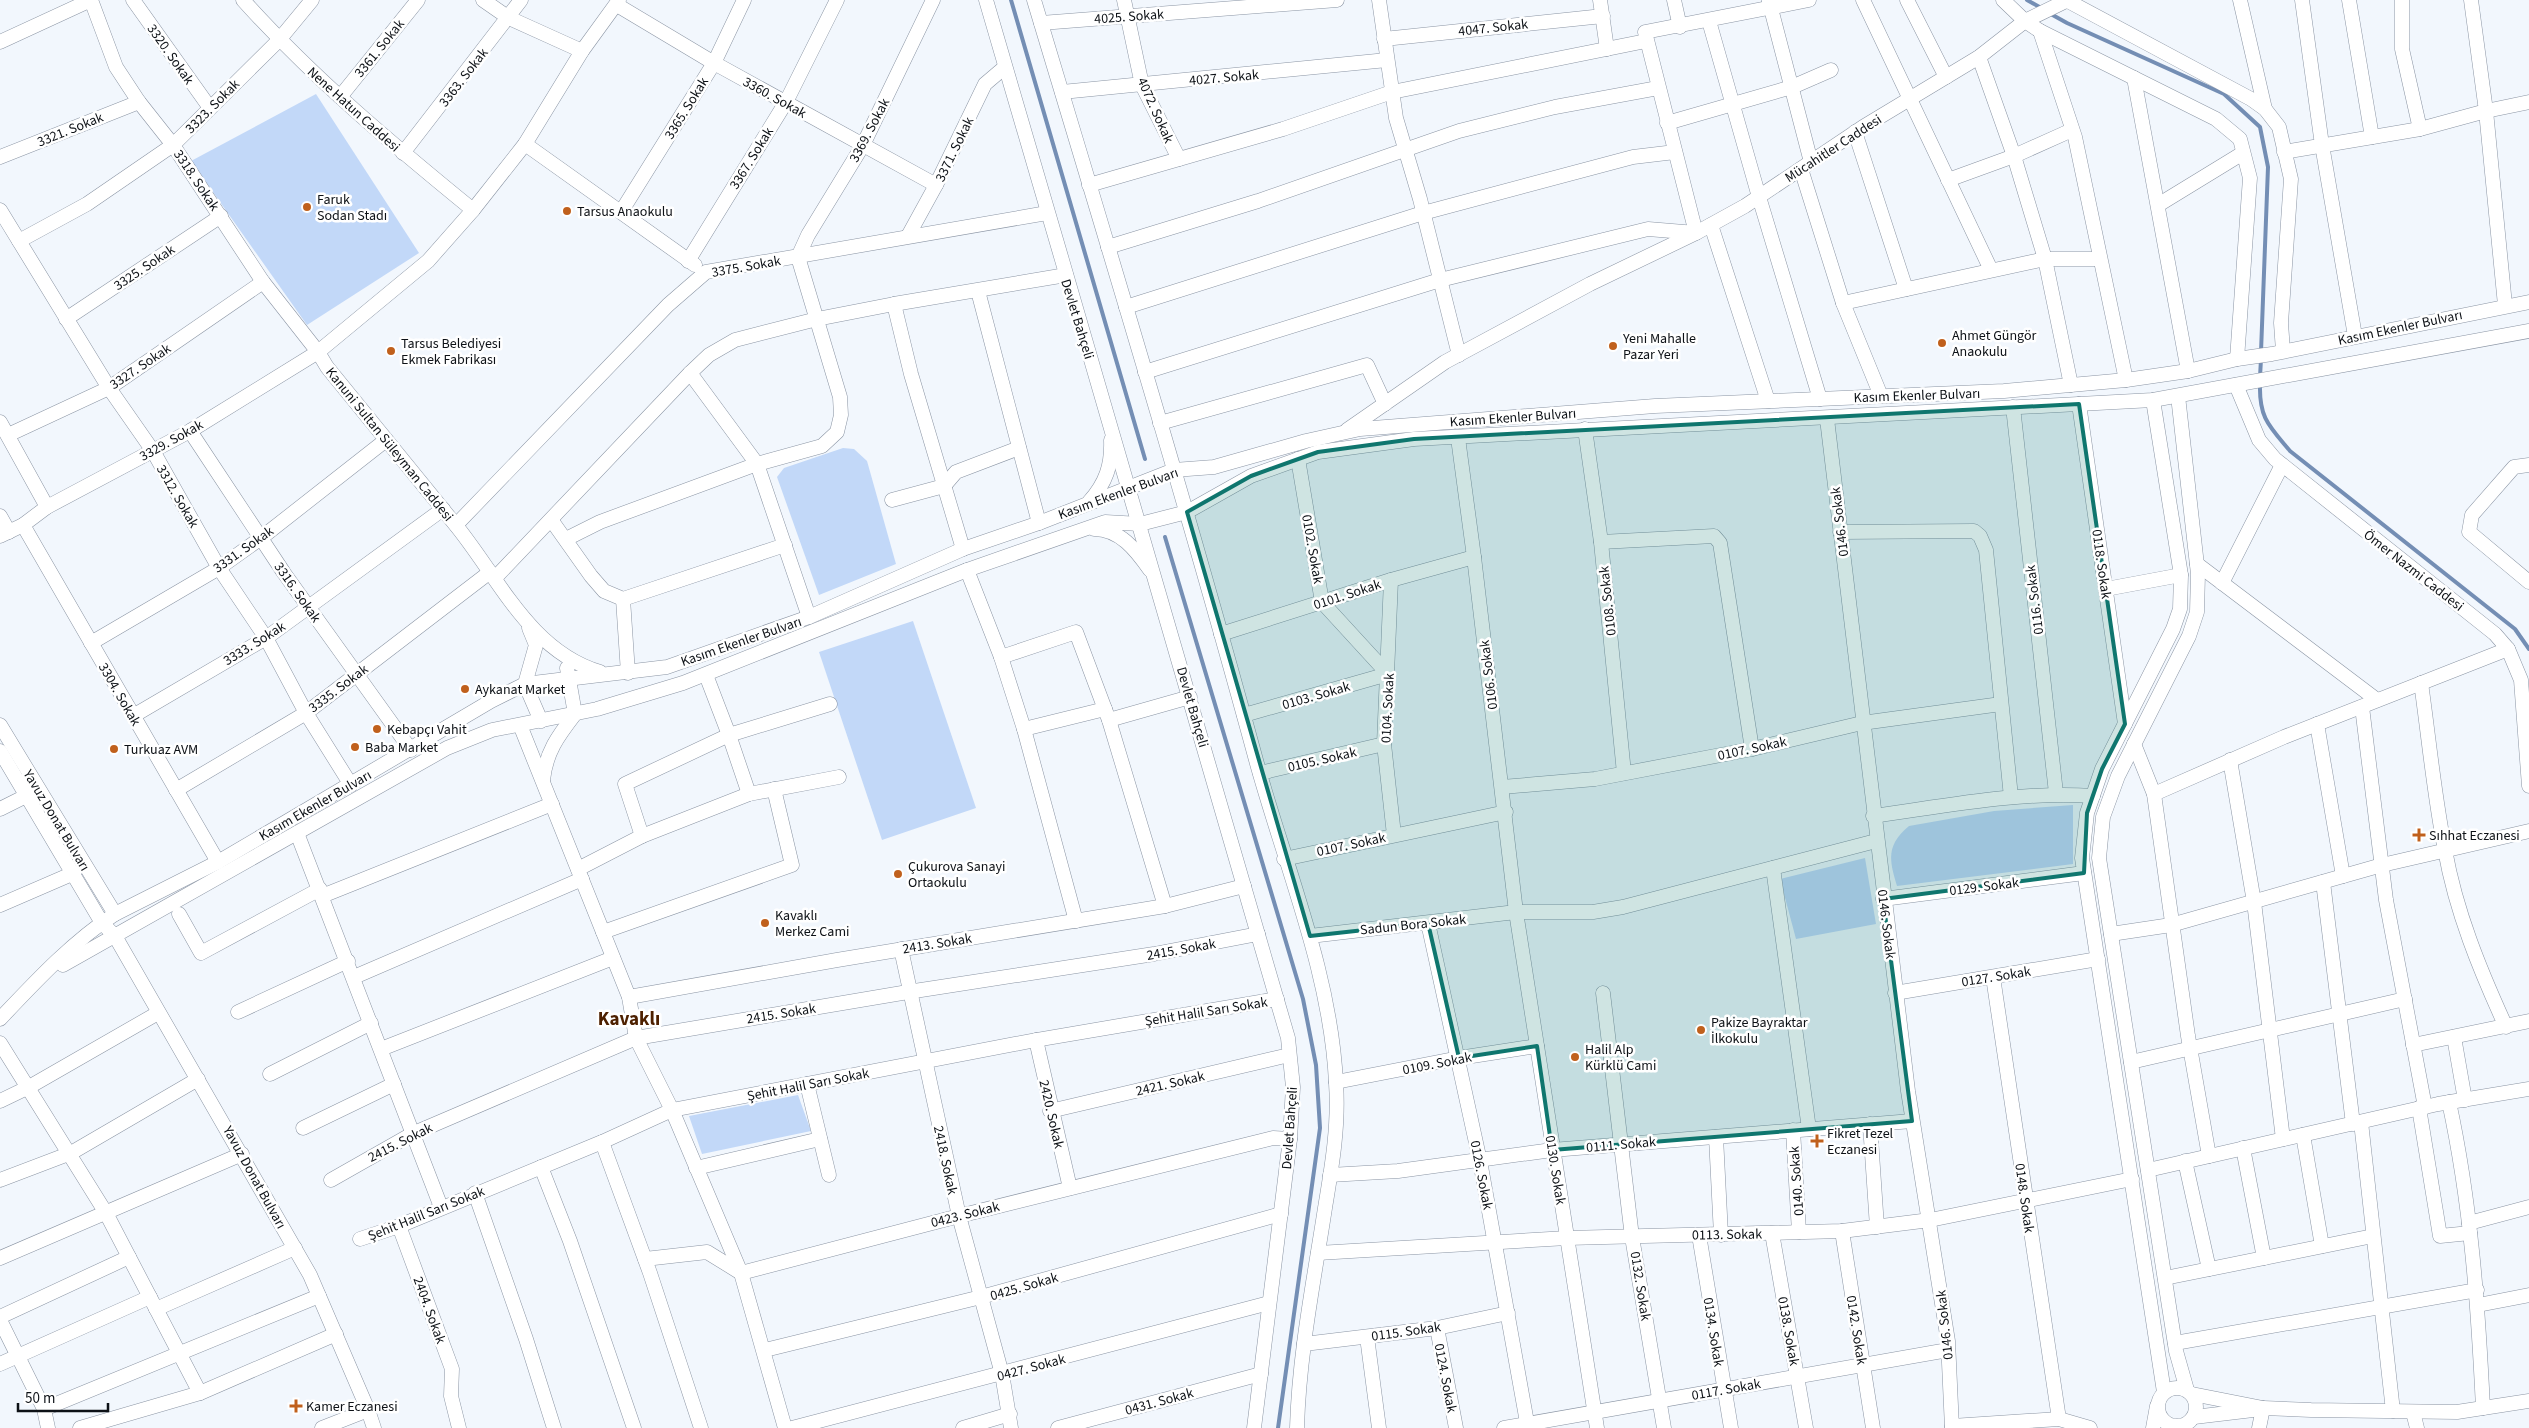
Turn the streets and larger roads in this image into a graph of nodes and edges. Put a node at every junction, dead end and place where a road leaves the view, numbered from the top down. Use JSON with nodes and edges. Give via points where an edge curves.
{"nodes":[{"id":1,"x":91,"y":0,"type":"edge"},
{"id":2,"x":133,"y":0,"type":"edge"},
{"id":3,"x":243,"y":0,"type":"edge"},
{"id":4,"x":312,"y":0,"type":"edge"},
{"id":5,"x":418,"y":0,"type":"edge"},
{"id":6,"x":483,"y":0,"type":"edge"},
{"id":7,"x":521,"y":0,"type":"edge"},
{"id":8,"x":744,"y":0,"type":"edge"},
{"id":9,"x":837,"y":0,"type":"edge"},
{"id":10,"x":933,"y":0,"type":"edge"},
{"id":11,"x":986,"y":0,"type":"edge"},
{"id":12,"x":1034,"y":0,"type":"edge"},
{"id":13,"x":1124,"y":0,"type":"edge"},
{"id":14,"x":1337,"y":0,"type":"edge"},
{"id":15,"x":1379,"y":0,"type":"edge"},
{"id":16,"x":1600,"y":0,"type":"edge"},
{"id":17,"x":1674,"y":0,"type":"edge"},
{"id":18,"x":1809,"y":0,"type":"edge"},
{"id":19,"x":1863,"y":0,"type":"edge"},
{"id":20,"x":1907,"y":0,"type":"edge"},
{"id":21,"x":2003,"y":0,"type":"edge"},
{"id":22,"x":2067,"y":0,"type":"edge"},
{"id":23,"x":2240,"y":0,"type":"edge"},
{"id":24,"x":2302,"y":0,"type":"edge"},
{"id":25,"x":2349,"y":0,"type":"edge"},
{"id":26,"x":2402,"y":0,"type":"edge"},
{"id":27,"x":2471,"y":0,"type":"edge"},
{"id":28,"x":618,"y":2,"type":"edge"},
{"id":29,"x":1770,"y":4,"type":"edge"},
{"id":30,"x":1127,"y":16,"type":"junction"},
{"id":31,"x":1603,"y":16,"type":"junction"},
{"id":32,"x":508,"y":18,"type":"junction"},
{"id":33,"x":1709,"y":21,"type":"junction"},
{"id":34,"x":2025,"y":21,"type":"junction"},
{"id":35,"x":1041,"y":23,"type":"junction"},
{"id":36,"x":1680,"y":27,"type":"junction"},
{"id":37,"x":2040,"y":31,"type":"junction"},
{"id":38,"x":1384,"y":39,"type":"junction"},
{"id":39,"x":279,"y":40,"type":"junction"},
{"id":40,"x":0,"y":42,"type":"edge"},
{"id":41,"x":1646,"y":42,"type":"junction"},
{"id":42,"x":1607,"y":49,"type":"junction"},
{"id":43,"x":582,"y":51,"type":"junction"},
{"id":44,"x":1979,"y":56,"type":"junction"},
{"id":45,"x":1387,"y":60,"type":"junction"},
{"id":46,"x":714,"y":63,"type":"junction"},
{"id":47,"x":1005,"y":68,"type":"junction"},
{"id":48,"x":1831,"y":70,"type":"dead end"},
{"id":49,"x":1946,"y":77,"type":"junction"},
{"id":50,"x":2134,"y":78,"type":"junction"},
{"id":51,"x":1142,"y":84,"type":"junction"},
{"id":52,"x":1658,"y":88,"type":"junction"},
{"id":53,"x":1792,"y":88,"type":"junction"},
{"id":54,"x":1062,"y":92,"type":"junction"},
{"id":55,"x":1392,"y":92,"type":"junction"},
{"id":56,"x":340,"y":97,"type":"junction"},
{"id":57,"x":1910,"y":99,"type":"junction"},
{"id":58,"x":139,"y":102,"type":"junction"},
{"id":59,"x":786,"y":102,"type":"junction"},
{"id":60,"x":2529,"y":102,"type":"edge"},
{"id":61,"x":1732,"y":104,"type":"junction"},
{"id":62,"x":210,"y":108,"type":"junction"},
{"id":63,"x":2265,"y":109,"type":"junction"},
{"id":64,"x":2486,"y":111,"type":"junction"},
{"id":65,"x":1667,"y":123,"type":"junction"},
{"id":66,"x":2420,"y":129,"type":"junction"},
{"id":67,"x":2072,"y":130,"type":"junction"},
{"id":68,"x":1855,"y":132,"type":"junction"},
{"id":69,"x":2372,"y":137,"type":"junction"},
{"id":70,"x":525,"y":144,"type":"junction"},
{"id":71,"x":173,"y":145,"type":"junction"},
{"id":72,"x":2322,"y":145,"type":"junction"},
{"id":73,"x":863,"y":146,"type":"junction"},
{"id":74,"x":1405,"y":149,"type":"junction"},
{"id":75,"x":1675,"y":152,"type":"junction"},
{"id":76,"x":2284,"y":152,"type":"junction"},
{"id":77,"x":403,"y":153,"type":"junction"},
{"id":78,"x":2244,"y":153,"type":"junction"},
{"id":79,"x":2014,"y":156,"type":"junction"},
{"id":80,"x":0,"y":157,"type":"edge"},
{"id":81,"x":1179,"y":159,"type":"junction"},
{"id":82,"x":1806,"y":165,"type":"junction"},
{"id":83,"x":1948,"y":180,"type":"junction"},
{"id":84,"x":936,"y":185,"type":"junction"},
{"id":85,"x":1090,"y":185,"type":"junction"},
{"id":86,"x":1759,"y":197,"type":"junction"},
{"id":87,"x":2158,"y":205,"type":"junction"},
{"id":88,"x":0,"y":210,"type":"edge"},
{"id":89,"x":473,"y":210,"type":"junction"},
{"id":90,"x":621,"y":212,"type":"junction"},
{"id":91,"x":1047,"y":213,"type":"junction"},
{"id":92,"x":1423,"y":213,"type":"junction"},
{"id":93,"x":221,"y":216,"type":"junction"},
{"id":94,"x":1711,"y":225,"type":"junction"},
{"id":95,"x":1696,"y":233,"type":"junction"},
{"id":96,"x":908,"y":236,"type":"junction"},
{"id":97,"x":19,"y":241,"type":"junction"},
{"id":98,"x":1108,"y":247,"type":"junction"},
{"id":99,"x":798,"y":257,"type":"junction"},
{"id":100,"x":2045,"y":258,"type":"junction"},
{"id":101,"x":2100,"y":259,"type":"junction"},
{"id":102,"x":688,"y":261,"type":"junction"},
{"id":103,"x":1991,"y":270,"type":"junction"},
{"id":104,"x":706,"y":272,"type":"junction"},
{"id":105,"x":1066,"y":275,"type":"junction"},
{"id":106,"x":1440,"y":280,"type":"junction"},
{"id":107,"x":264,"y":282,"type":"junction"},
{"id":108,"x":1906,"y":289,"type":"junction"},
{"id":109,"x":978,"y":291,"type":"junction"},
{"id":110,"x":2529,"y":302,"type":"edge"},
{"id":111,"x":1844,"y":303,"type":"junction"},
{"id":112,"x":894,"y":304,"type":"junction"},
{"id":113,"x":2505,"y":305,"type":"junction"},
{"id":114,"x":1126,"y":307,"type":"junction"},
{"id":115,"x":66,"y":319,"type":"junction"},
{"id":116,"x":817,"y":319,"type":"junction"},
{"id":117,"x":2529,"y":331,"type":"edge"},
{"id":118,"x":2355,"y":336,"type":"junction"},
{"id":119,"x":318,"y":352,"type":"junction"},
{"id":120,"x":2278,"y":353,"type":"junction"},
{"id":121,"x":1459,"y":355,"type":"junction"},
{"id":122,"x":2242,"y":358,"type":"junction"},
{"id":123,"x":2188,"y":371,"type":"junction"},
{"id":124,"x":1145,"y":372,"type":"junction"},
{"id":125,"x":690,"y":373,"type":"junction"},
{"id":126,"x":2126,"y":380,"type":"junction"},
{"id":127,"x":2239,"y":384,"type":"junction"},
{"id":128,"x":2071,"y":385,"type":"junction"},
{"id":129,"x":109,"y":388,"type":"junction"},
{"id":130,"x":1881,"y":396,"type":"junction"},
{"id":131,"x":2178,"y":396,"type":"junction"},
{"id":132,"x":1820,"y":399,"type":"junction"},
{"id":133,"x":2153,"y":400,"type":"junction"},
{"id":134,"x":1768,"y":401,"type":"junction"},
{"id":135,"x":1385,"y":404,"type":"junction"},
{"id":136,"x":2078,"y":404,"type":"junction"},
{"id":137,"x":2012,"y":407,"type":"junction"},
{"id":138,"x":1827,"y":418,"type":"junction"},
{"id":139,"x":1110,"y":421,"type":"junction"},
{"id":140,"x":0,"y":422,"type":"edge"},
{"id":141,"x":1160,"y":423,"type":"junction"},
{"id":142,"x":1586,"y":429,"type":"junction"},
{"id":143,"x":190,"y":431,"type":"junction"},
{"id":144,"x":1344,"y":432,"type":"junction"},
{"id":145,"x":8,"y":435,"type":"junction"},
{"id":146,"x":1458,"y":438,"type":"junction"},
{"id":147,"x":386,"y":440,"type":"junction"},
{"id":148,"x":1019,"y":448,"type":"junction"},
{"id":149,"x":153,"y":451,"type":"junction"},
{"id":150,"x":1298,"y":458,"type":"junction"},
{"id":151,"x":757,"y":464,"type":"junction"},
{"id":152,"x":2282,"y":465,"type":"junction"},
{"id":153,"x":2529,"y":465,"type":"edge"},
{"id":154,"x":1174,"y":470,"type":"junction"},
{"id":155,"x":944,"y":486,"type":"junction"},
{"id":156,"x":1130,"y":488,"type":"junction"},
{"id":157,"x":892,"y":500,"type":"dead end"},
{"id":158,"x":1087,"y":505,"type":"junction"},
{"id":159,"x":47,"y":506,"type":"junction"},
{"id":160,"x":443,"y":509,"type":"junction"},
{"id":161,"x":1187,"y":512,"type":"junction"},
{"id":162,"x":0,"y":516,"type":"edge"},
{"id":163,"x":552,"y":520,"type":"junction"},
{"id":164,"x":1040,"y":523,"type":"junction"},
{"id":165,"x":1140,"y":524,"type":"junction"},
{"id":166,"x":23,"y":525,"type":"junction"},
{"id":167,"x":456,"y":525,"type":"junction"},
{"id":168,"x":1086,"y":529,"type":"junction"},
{"id":169,"x":1840,"y":532,"type":"junction"},
{"id":170,"x":4,"y":534,"type":"edge"},
{"id":171,"x":261,"y":538,"type":"junction"},
{"id":172,"x":566,"y":539,"type":"junction"},
{"id":173,"x":1601,"y":542,"type":"junction"},
{"id":174,"x":785,"y":545,"type":"junction"},
{"id":175,"x":963,"y":549,"type":"junction"},
{"id":176,"x":1474,"y":557,"type":"junction"},
{"id":177,"x":2197,"y":564,"type":"junction"},
{"id":178,"x":219,"y":568,"type":"junction"},
{"id":179,"x":967,"y":570,"type":"junction"},
{"id":180,"x":492,"y":575,"type":"junction"},
{"id":181,"x":2181,"y":575,"type":"junction"},
{"id":182,"x":1156,"y":578,"type":"junction"},
{"id":183,"x":1391,"y":580,"type":"junction"},
{"id":184,"x":2529,"y":582,"type":"edge"},
{"id":185,"x":2222,"y":583,"type":"junction"},
{"id":186,"x":2106,"y":589,"type":"junction"},
{"id":187,"x":623,"y":599,"type":"junction"},
{"id":188,"x":1322,"y":602,"type":"junction"},
{"id":189,"x":309,"y":608,"type":"junction"},
{"id":190,"x":809,"y":617,"type":"junction"},
{"id":191,"x":526,"y":623,"type":"junction"},
{"id":192,"x":1221,"y":634,"type":"junction"},
{"id":193,"x":266,"y":638,"type":"junction"},
{"id":194,"x":91,"y":644,"type":"junction"},
{"id":195,"x":2508,"y":649,"type":"junction"},
{"id":196,"x":564,"y":656,"type":"junction"},
{"id":197,"x":1001,"y":657,"type":"junction"},
{"id":198,"x":628,"y":673,"type":"junction"},
{"id":199,"x":608,"y":674,"type":"junction"},
{"id":200,"x":1388,"y":674,"type":"junction"},
{"id":201,"x":356,"y":675,"type":"junction"},
{"id":202,"x":706,"y":675,"type":"junction"},
{"id":203,"x":569,"y":678,"type":"junction"},
{"id":204,"x":2421,"y":683,"type":"junction"},
{"id":205,"x":525,"y":684,"type":"junction"},
{"id":206,"x":1190,"y":696,"type":"junction"},
{"id":207,"x":2377,"y":700,"type":"junction"},
{"id":208,"x":830,"y":704,"type":"dead end"},
{"id":209,"x":2001,"y":704,"type":"junction"},
{"id":210,"x":2362,"y":706,"type":"junction"},
{"id":211,"x":306,"y":712,"type":"junction"},
{"id":212,"x":574,"y":714,"type":"junction"},
{"id":213,"x":1107,"y":714,"type":"junction"},
{"id":214,"x":1244,"y":715,"type":"junction"},
{"id":215,"x":133,"y":716,"type":"junction"},
{"id":216,"x":541,"y":722,"type":"junction"},
{"id":217,"x":1862,"y":723,"type":"junction"},
{"id":218,"x":2125,"y":724,"type":"junction"},
{"id":219,"x":2317,"y":724,"type":"junction"},
{"id":220,"x":0,"y":725,"type":"edge"},
{"id":221,"x":520,"y":725,"type":"junction"},
{"id":222,"x":1024,"y":729,"type":"junction"},
{"id":223,"x":729,"y":735,"type":"junction"},
{"id":224,"x":1384,"y":744,"type":"junction"},
{"id":225,"x":2134,"y":744,"type":"junction"},
{"id":226,"x":411,"y":750,"type":"junction"},
{"id":227,"x":1752,"y":750,"type":"junction"},
{"id":228,"x":0,"y":751,"type":"edge"},
{"id":229,"x":2230,"y":760,"type":"junction"},
{"id":230,"x":1260,"y":773,"type":"junction"},
{"id":231,"x":1624,"y":773,"type":"junction"},
{"id":232,"x":839,"y":777,"type":"dead end"},
{"id":233,"x":543,"y":781,"type":"junction"},
{"id":234,"x":350,"y":785,"type":"junction"},
{"id":235,"x":2529,"y":786,"type":"edge"},
{"id":236,"x":1502,"y":787,"type":"junction"},
{"id":237,"x":774,"y":788,"type":"junction"},
{"id":238,"x":176,"y":790,"type":"junction"},
{"id":239,"x":2056,"y":793,"type":"junction"},
{"id":240,"x":749,"y":794,"type":"junction"},
{"id":241,"x":2154,"y":794,"type":"junction"},
{"id":242,"x":28,"y":795,"type":"junction"},
{"id":243,"x":2093,"y":796,"type":"junction"},
{"id":244,"x":2011,"y":797,"type":"junction"},
{"id":245,"x":552,"y":804,"type":"junction"},
{"id":246,"x":0,"y":809,"type":"edge"},
{"id":247,"x":1506,"y":812,"type":"junction"},
{"id":248,"x":1873,"y":816,"type":"junction"},
{"id":249,"x":2529,"y":831,"type":"edge"},
{"id":250,"x":297,"y":833,"type":"junction"},
{"id":251,"x":1394,"y":835,"type":"junction"},
{"id":252,"x":642,"y":836,"type":"junction"},
{"id":253,"x":1876,"y":841,"type":"junction"},
{"id":254,"x":2445,"y":851,"type":"junction"},
{"id":255,"x":1284,"y":858,"type":"junction"},
{"id":256,"x":218,"y":862,"type":"junction"},
{"id":257,"x":2382,"y":865,"type":"junction"},
{"id":258,"x":1773,"y":868,"type":"junction"},
{"id":259,"x":74,"y":873,"type":"junction"},
{"id":260,"x":2084,"y":873,"type":"junction"},
{"id":261,"x":580,"y":874,"type":"junction"},
{"id":262,"x":2343,"y":876,"type":"junction"},
{"id":263,"x":2323,"y":882,"type":"junction"},
{"id":264,"x":1244,"y":886,"type":"junction"},
{"id":265,"x":321,"y":892,"type":"junction"},
{"id":266,"x":1884,"y":898,"type":"junction"},
{"id":267,"x":2254,"y":902,"type":"junction"},
{"id":268,"x":0,"y":905,"type":"edge"},
{"id":269,"x":1165,"y":906,"type":"junction"},
{"id":270,"x":1516,"y":912,"type":"junction"},
{"id":271,"x":115,"y":914,"type":"junction"},
{"id":272,"x":179,"y":914,"type":"dead end"},
{"id":273,"x":1076,"y":921,"type":"junction"},
{"id":274,"x":102,"y":923,"type":"junction"},
{"id":275,"x":1428,"y":923,"type":"junction"},
{"id":276,"x":2171,"y":925,"type":"junction"},
{"id":277,"x":603,"y":932,"type":"junction"},
{"id":278,"x":1258,"y":934,"type":"junction"},
{"id":279,"x":2111,"y":934,"type":"junction"},
{"id":280,"x":115,"y":936,"type":"junction"},
{"id":281,"x":1310,"y":936,"type":"junction"},
{"id":282,"x":901,"y":949,"type":"junction"},
{"id":283,"x":613,"y":958,"type":"junction"},
{"id":284,"x":2098,"y":959,"type":"junction"},
{"id":285,"x":348,"y":961,"type":"junction"},
{"id":286,"x":354,"y":977,"type":"junction"},
{"id":287,"x":1993,"y":977,"type":"junction"},
{"id":288,"x":38,"y":978,"type":"junction"},
{"id":289,"x":908,"y":992,"type":"junction"},
{"id":290,"x":1603,"y":993,"type":"dead end"},
{"id":291,"x":1895,"y":993,"type":"junction"},
{"id":292,"x":629,"y":997,"type":"junction"},
{"id":293,"x":1276,"y":999,"type":"junction"},
{"id":294,"x":2405,"y":999,"type":"junction"},
{"id":295,"x":238,"y":1012,"type":"dead end"},
{"id":296,"x":158,"y":1013,"type":"junction"},
{"id":297,"x":2339,"y":1014,"type":"junction"},
{"id":298,"x":0,"y":1019,"type":"edge"},
{"id":299,"x":2529,"y":1021,"type":"edge"},
{"id":300,"x":371,"y":1023,"type":"junction"},
{"id":301,"x":2506,"y":1027,"type":"junction"},
{"id":302,"x":2270,"y":1030,"type":"junction"},
{"id":303,"x":2454,"y":1037,"type":"junction"},
{"id":304,"x":636,"y":1038,"type":"junction"},
{"id":305,"x":1036,"y":1040,"type":"junction"},
{"id":306,"x":0,"y":1042,"type":"edge"},
{"id":307,"x":2413,"y":1045,"type":"junction"},
{"id":308,"x":1537,"y":1046,"type":"junction"},
{"id":309,"x":381,"y":1049,"type":"junction"},
{"id":310,"x":2190,"y":1050,"type":"junction"},
{"id":311,"x":1290,"y":1055,"type":"junction"},
{"id":312,"x":1459,"y":1058,"type":"junction"},
{"id":313,"x":924,"y":1062,"type":"junction"},
{"id":314,"x":2131,"y":1062,"type":"junction"},
{"id":315,"x":270,"y":1074,"type":"dead end"},
{"id":316,"x":198,"y":1079,"type":"junction"},
{"id":317,"x":1336,"y":1082,"type":"junction"},
{"id":318,"x":394,"y":1084,"type":"junction"},
{"id":319,"x":807,"y":1084,"type":"junction"},
{"id":320,"x":28,"y":1087,"type":"junction"},
{"id":321,"x":2529,"y":1089,"type":"edge"},
{"id":322,"x":2465,"y":1100,"type":"junction"},
{"id":323,"x":0,"y":1101,"type":"edge"},
{"id":324,"x":2449,"y":1102,"type":"junction"},
{"id":325,"x":2422,"y":1108,"type":"junction"},
{"id":326,"x":672,"y":1110,"type":"junction"},
{"id":327,"x":1050,"y":1111,"type":"junction"},
{"id":328,"x":1912,"y":1121,"type":"junction"},
{"id":329,"x":2357,"y":1123,"type":"junction"},
{"id":330,"x":1870,"y":1124,"type":"junction"},
{"id":331,"x":303,"y":1128,"type":"dead end"},
{"id":332,"x":1809,"y":1129,"type":"junction"},
{"id":333,"x":1793,"y":1130,"type":"junction"},
{"id":334,"x":412,"y":1134,"type":"junction"},
{"id":335,"x":2303,"y":1134,"type":"junction"},
{"id":336,"x":1716,"y":1137,"type":"junction"},
{"id":337,"x":820,"y":1139,"type":"junction"},
{"id":338,"x":2284,"y":1139,"type":"junction"},
{"id":339,"x":1290,"y":1140,"type":"junction"},
{"id":340,"x":602,"y":1142,"type":"junction"},
{"id":341,"x":1621,"y":1144,"type":"junction"},
{"id":342,"x":2243,"y":1148,"type":"junction"},
{"id":343,"x":1552,"y":1150,"type":"junction"},
{"id":344,"x":71,"y":1153,"type":"junction"},
{"id":345,"x":242,"y":1154,"type":"junction"},
{"id":346,"x":2209,"y":1156,"type":"junction"},
{"id":347,"x":1480,"y":1161,"type":"junction"},
{"id":348,"x":2186,"y":1161,"type":"junction"},
{"id":349,"x":541,"y":1167,"type":"junction"},
{"id":350,"x":696,"y":1168,"type":"junction"},
{"id":351,"x":2148,"y":1170,"type":"junction"},
{"id":352,"x":830,"y":1175,"type":"dead end"},
{"id":353,"x":1330,"y":1175,"type":"junction"},
{"id":354,"x":2132,"y":1179,"type":"junction"},
{"id":355,"x":0,"y":1180,"type":"edge"},
{"id":356,"x":331,"y":1180,"type":"dead end"},
{"id":357,"x":1070,"y":1188,"type":"junction"},
{"id":358,"x":475,"y":1193,"type":"junction"},
{"id":359,"x":2024,"y":1200,"type":"junction"},
{"id":360,"x":441,"y":1207,"type":"junction"},
{"id":361,"x":2529,"y":1208,"type":"edge"},
{"id":362,"x":106,"y":1213,"type":"junction"},
{"id":363,"x":1280,"y":1214,"type":"junction"},
{"id":364,"x":959,"y":1216,"type":"junction"},
{"id":365,"x":1930,"y":1220,"type":"junction"},
{"id":366,"x":399,"y":1226,"type":"junction"},
{"id":367,"x":1877,"y":1227,"type":"junction"},
{"id":368,"x":2470,"y":1228,"type":"junction"},
{"id":369,"x":1842,"y":1231,"type":"junction"},
{"id":370,"x":1799,"y":1232,"type":"junction"},
{"id":371,"x":1772,"y":1233,"type":"junction"},
{"id":372,"x":1699,"y":1235,"type":"junction"},
{"id":373,"x":1721,"y":1235,"type":"junction"},
{"id":374,"x":1632,"y":1236,"type":"junction"},
{"id":375,"x":2373,"y":1236,"type":"junction"},
{"id":376,"x":1567,"y":1238,"type":"junction"},
{"id":377,"x":360,"y":1239,"type":"dead end"},
{"id":378,"x":1495,"y":1242,"type":"junction"},
{"id":379,"x":2322,"y":1246,"type":"junction"},
{"id":380,"x":294,"y":1248,"type":"junction"},
{"id":381,"x":1318,"y":1253,"type":"junction"},
{"id":382,"x":0,"y":1258,"type":"edge"},
{"id":383,"x":129,"y":1258,"type":"junction"},
{"id":384,"x":2264,"y":1258,"type":"junction"},
{"id":385,"x":645,"y":1259,"type":"junction"},
{"id":386,"x":2208,"y":1269,"type":"junction"},
{"id":387,"x":741,"y":1273,"type":"junction"},
{"id":388,"x":2165,"y":1278,"type":"junction"},
{"id":389,"x":2477,"y":1290,"type":"junction"},
{"id":390,"x":2529,"y":1295,"type":"edge"},
{"id":391,"x":319,"y":1296,"type":"junction"},
{"id":392,"x":981,"y":1298,"type":"junction"},
{"id":393,"x":153,"y":1303,"type":"junction"},
{"id":394,"x":1270,"y":1303,"type":"junction"},
{"id":395,"x":2478,"y":1305,"type":"junction"},
{"id":396,"x":2380,"y":1308,"type":"junction"},
{"id":397,"x":1508,"y":1313,"type":"junction"},
{"id":398,"x":0,"y":1319,"type":"edge"},
{"id":399,"x":1437,"y":1328,"type":"junction"},
{"id":400,"x":336,"y":1334,"type":"junction"},
{"id":401,"x":1367,"y":1337,"type":"junction"},
{"id":402,"x":2175,"y":1343,"type":"junction"},
{"id":403,"x":1304,"y":1344,"type":"junction"},
{"id":404,"x":765,"y":1350,"type":"junction"},
{"id":405,"x":1948,"y":1350,"type":"junction"},
{"id":406,"x":180,"y":1354,"type":"junction"},
{"id":407,"x":18,"y":1357,"type":"junction"},
{"id":408,"x":0,"y":1364,"type":"edge"},
{"id":409,"x":1862,"y":1365,"type":"junction"},
{"id":410,"x":1002,"y":1374,"type":"junction"},
{"id":411,"x":1261,"y":1374,"type":"junction"},
{"id":412,"x":1798,"y":1376,"type":"junction"},
{"id":413,"x":1724,"y":1389,"type":"junction"},
{"id":414,"x":2164,"y":1392,"type":"junction"},
{"id":415,"x":2190,"y":1392,"type":"junction"},
{"id":416,"x":200,"y":1393,"type":"junction"},
{"id":417,"x":1659,"y":1400,"type":"junction"},
{"id":418,"x":2529,"y":1401,"type":"edge"},
{"id":419,"x":2158,"y":1405,"type":"junction"},
{"id":420,"x":2263,"y":1408,"type":"junction"},
{"id":421,"x":2483,"y":1408,"type":"junction"},
{"id":422,"x":44,"y":1409,"type":"junction"},
{"id":423,"x":368,"y":1410,"type":"junction"},
{"id":424,"x":2393,"y":1411,"type":"junction"},
{"id":425,"x":1594,"y":1412,"type":"junction"},
{"id":426,"x":2414,"y":1412,"type":"junction"},
{"id":427,"x":133,"y":1414,"type":"junction"},
{"id":428,"x":2059,"y":1419,"type":"junction"},
{"id":429,"x":1010,"y":1421,"type":"edge"},
{"id":430,"x":2190,"y":1422,"type":"edge"},
{"id":431,"x":1527,"y":1426,"type":"edge"},
{"id":432,"x":1952,"y":1427,"type":"edge"},
{"id":433,"x":48,"y":1428,"type":"edge"},
{"id":434,"x":80,"y":1428,"type":"edge"},
{"id":435,"x":135,"y":1428,"type":"edge"},
{"id":436,"x":322,"y":1428,"type":"edge"},
{"id":437,"x":374,"y":1428,"type":"edge"},
{"id":438,"x":459,"y":1428,"type":"edge"},
{"id":439,"x":554,"y":1428,"type":"edge"},
{"id":440,"x":634,"y":1428,"type":"edge"},
{"id":441,"x":701,"y":1428,"type":"edge"},
{"id":442,"x":785,"y":1428,"type":"edge"},
{"id":443,"x":792,"y":1428,"type":"edge"},
{"id":444,"x":963,"y":1428,"type":"edge"},
{"id":445,"x":1058,"y":1428,"type":"edge"},
{"id":446,"x":1254,"y":1428,"type":"edge"},
{"id":447,"x":1297,"y":1428,"type":"edge"},
{"id":448,"x":1379,"y":1428,"type":"edge"},
{"id":449,"x":1456,"y":1428,"type":"edge"},
{"id":450,"x":1504,"y":1428,"type":"edge"},
{"id":451,"x":1597,"y":1428,"type":"edge"},
{"id":452,"x":1664,"y":1428,"type":"edge"},
{"id":453,"x":1731,"y":1428,"type":"edge"},
{"id":454,"x":1806,"y":1428,"type":"edge"},
{"id":455,"x":1873,"y":1428,"type":"edge"},
{"id":456,"x":2090,"y":1428,"type":"edge"},
{"id":457,"x":2153,"y":1428,"type":"edge"},
{"id":458,"x":2259,"y":1428,"type":"edge"},
{"id":459,"x":2417,"y":1428,"type":"edge"}],
"edges":[{"from":1,"to":40,"type":"street"},
{"from":1,"to":58,"type":"street","name":"3318. Sokak","via":[[116,67]]},
{"from":2,"to":62,"type":"street","name":"3320. Sokak"},
{"from":3,"to":39,"type":"street","name":"Nene Hatun Caddesi"},
{"from":4,"to":39,"type":"street","name":"3323. Sokak"},
{"from":5,"to":56,"type":"street","name":"3361. Sokak"},
{"from":6,"to":32,"type":"street"},
{"from":7,"to":32,"type":"street","name":"3363. Sokak"},
{"from":8,"to":46,"type":"street","name":"3365. Sokak"},
{"from":9,"to":59,"type":"street","name":"3367. Sokak"},
{"from":10,"to":73,"type":"street","name":"3369. Sokak"},
{"from":11,"to":47,"type":"street","name":"Devlet Bahçeli"},
{"from":12,"to":35,"type":"street"},
{"from":13,"to":30,"type":"street","name":"4072. Sokak"},
{"from":14,"to":30,"type":"street","name":"4025. Sokak"},
{"from":15,"to":38,"type":"street"},
{"from":16,"to":31,"type":"street"},
{"from":17,"to":36,"type":"street"},
{"from":18,"to":29,"type":"street"},
{"from":19,"to":57,"type":"street"},
{"from":20,"to":49,"type":"street"},
{"from":21,"to":34,"type":"street"},
{"from":22,"to":34,"type":"street","name":"Mücahitler Caddesi"},
{"from":22,"to":63,"type":"street"},
{"from":23,"to":63,"type":"street"},
{"from":24,"to":72,"type":"street"},
{"from":25,"to":69,"type":"street"},
{"from":26,"to":66,"type":"street","via":[[2402,49]]},
{"from":27,"to":64,"type":"street"},
{"from":28,"to":43,"type":"street","name":"Kanuni Sultan Süleyman Caddesi"},
{"from":28,"to":46,"type":"street","name":"3360. Sokak"},
{"from":29,"to":33,"type":"street"},
{"from":29,"to":53,"type":"street"},
{"from":30,"to":35,"type":"street","name":"4025. Sokak"},
{"from":30,"to":51,"type":"street","name":"4072. Sokak"},
{"from":31,"to":38,"type":"street","name":"4047. Sokak"},
{"from":31,"to":42,"type":"street"},
{"from":32,"to":43,"type":"street"},
{"from":32,"to":77,"type":"street","name":"3363. Sokak"},
{"from":33,"to":36,"type":"street"},
{"from":33,"to":61,"type":"street"},
{"from":34,"to":37,"type":"street"},
{"from":34,"to":44,"type":"street","name":"Mücahitler Caddesi"},
{"from":35,"to":54,"type":"street"},
{"from":36,"to":41,"type":"street","via":[[1645,32]]},
{"from":37,"to":50,"type":"street"},
{"from":37,"to":67,"type":"street"},
{"from":38,"to":45,"type":"street"},
{"from":39,"to":56,"type":"street","name":"Nene Hatun Caddesi"},
{"from":39,"to":62,"type":"street","name":"3323. Sokak"},
{"from":41,"to":42,"type":"street"},
{"from":41,"to":52,"type":"street"},
{"from":42,"to":55,"type":"street"},
{"from":43,"to":70,"type":"street","name":"Kanuni Sultan Süleyman Caddesi"},
{"from":44,"to":49,"type":"street","name":"Mücahitler Caddesi"},
{"from":44,"to":79,"type":"street"},
{"from":45,"to":51,"type":"street","name":"4027. Sokak"},
{"from":45,"to":55,"type":"street"},
{"from":46,"to":59,"type":"street","name":"3360. Sokak"},
{"from":46,"to":90,"type":"street","name":"3365. Sokak"},
{"from":47,"to":84,"type":"street","name":"3371. Sokak","via":[[984,84]]},
{"from":47,"to":91,"type":"street","name":"Devlet Bahçeli"},
{"from":48,"to":53,"type":"street"},
{"from":49,"to":57,"type":"street","name":"Mücahitler Caddesi"},
{"from":50,"to":78,"type":"street","via":[[2216,119],[2240,139]]},
{"from":50,"to":87,"type":"street"},
{"from":51,"to":54,"type":"street","name":"4027. Sokak"},
{"from":51,"to":81,"type":"street","name":"4072. Sokak"},
{"from":52,"to":65,"type":"street"},
{"from":52,"to":74,"type":"street","via":[[1555,107],[1459,131]]},
{"from":53,"to":61,"type":"street"},
{"from":53,"to":82,"type":"street"},
{"from":54,"to":85,"type":"street"},
{"from":55,"to":74,"type":"street"},
{"from":55,"to":81,"type":"street","via":[[1283,129]]},
{"from":56,"to":77,"type":"street","name":"Nene Hatun Caddesi"},
{"from":57,"to":68,"type":"street","name":"Mücahitler Caddesi"},
{"from":57,"to":83,"type":"street"},
{"from":58,"to":71,"type":"street","name":"3318. Sokak"},
{"from":58,"to":80,"type":"street","name":"3321. Sokak"},
{"from":59,"to":73,"type":"street","name":"3360. Sokak"},
{"from":59,"to":102,"type":"street","name":"3367. Sokak"},
{"from":60,"to":64,"type":"street"},
{"from":61,"to":65,"type":"street"},
{"from":61,"to":86,"type":"street"},
{"from":62,"to":71,"type":"street","name":"3323. Sokak"},
{"from":63,"to":76,"type":"street","via":[[2278,126]]},
{"from":64,"to":66,"type":"street"},
{"from":64,"to":113,"type":"street"},
{"from":65,"to":75,"type":"street"},
{"from":66,"to":69,"type":"street"},
{"from":67,"to":79,"type":"street"},
{"from":67,"to":101,"type":"street"},
{"from":68,"to":82,"type":"street","name":"Mücahitler Caddesi"},
{"from":68,"to":108,"type":"street"},
{"from":69,"to":72,"type":"street"},
{"from":70,"to":89,"type":"street","name":"Kanuni Sultan Süleyman Caddesi"},
{"from":70,"to":90,"type":"street"},
{"from":71,"to":93,"type":"street","name":"3318. Sokak"},
{"from":71,"to":97,"type":"street","name":"3323. Sokak","via":[[87,204]]},
{"from":72,"to":76,"type":"street"},
{"from":72,"to":118,"type":"street"},
{"from":73,"to":84,"type":"street","name":"3360. Sokak"},
{"from":73,"to":99,"type":"street","name":"3369. Sokak"},
{"from":74,"to":92,"type":"street"},
{"from":74,"to":98,"type":"street","via":[[1258,202]]},
{"from":75,"to":92,"type":"street","via":[[1634,157]]},
{"from":75,"to":95,"type":"street"},
{"from":76,"to":120,"type":"street","via":[[2291,180]]},
{"from":77,"to":89,"type":"street","name":"Nene Hatun Caddesi"},
{"from":78,"to":87,"type":"street"},
{"from":78,"to":122,"type":"street","via":[[2250,178]]},
{"from":79,"to":83,"type":"street"},
{"from":79,"to":100,"type":"street"},
{"from":81,"to":85,"type":"street"},
{"from":82,"to":86,"type":"street","name":"Mücahitler Caddesi"},
{"from":82,"to":111,"type":"street"},
{"from":83,"to":103,"type":"street"},
{"from":84,"to":96,"type":"street","name":"3371. Sokak"},
{"from":85,"to":98,"type":"street"},
{"from":86,"to":94,"type":"street","name":"Mücahitler Caddesi"},
{"from":86,"to":132,"type":"street"},
{"from":87,"to":123,"type":"street"},
{"from":88,"to":97,"type":"street","name":"3312. Sokak"},
{"from":89,"to":119,"type":"street","name":"Kanuni Sultan Süleyman Caddesi","via":[[428,261]]},
{"from":90,"to":102,"type":"street"},
{"from":91,"to":96,"type":"street","name":"3375. Sokak"},
{"from":91,"to":105,"type":"street","name":"Devlet Bahçeli"},
{"from":92,"to":106,"type":"street"},
{"from":92,"to":114,"type":"street"},
{"from":93,"to":107,"type":"street","name":"3318. Sokak"},
{"from":93,"to":115,"type":"street","name":"3325. Sokak"},
{"from":94,"to":95,"type":"street","name":"Mücahitler Caddesi"},
{"from":94,"to":134,"type":"street"},
{"from":95,"to":106,"type":"street","via":[[1648,229]]},
{"from":95,"to":121,"type":"street","name":"Mücahitler Caddesi","via":[[1590,284]]},
{"from":96,"to":99,"type":"street","name":"3375. Sokak"},
{"from":97,"to":115,"type":"street","name":"3312. Sokak"},
{"from":98,"to":114,"type":"street"},
{"from":99,"to":104,"type":"street","name":"3375. Sokak"},
{"from":99,"to":116,"type":"street"},
{"from":100,"to":101,"type":"street"},
{"from":100,"to":103,"type":"street"},
{"from":100,"to":128,"type":"street"},
{"from":101,"to":126,"type":"street"},
{"from":102,"to":104,"type":"street"},
{"from":103,"to":108,"type":"street"},
{"from":104,"to":167,"type":"street","name":"3375. Sokak","via":[[668,305]]},
{"from":105,"to":109,"type":"street","name":"3335. Sokak"},
{"from":105,"to":139,"type":"street","name":"Devlet Bahçeli"},
{"from":106,"to":121,"type":"street"},
{"from":106,"to":124,"type":"street"},
{"from":107,"to":119,"type":"street","name":"3318. Sokak"},
{"from":107,"to":129,"type":"street","name":"3327. Sokak"},
{"from":108,"to":111,"type":"street"},
{"from":109,"to":112,"type":"street","name":"3335. Sokak"},
{"from":109,"to":148,"type":"street"},
{"from":110,"to":113,"type":"street","name":"Kasım Ekenler Bulvarı"},
{"from":111,"to":130,"type":"street"},
{"from":112,"to":116,"type":"street","name":"3335. Sokak"},
{"from":112,"to":155,"type":"street","via":[[910,374]]},
{"from":113,"to":118,"type":"street","name":"Kasım Ekenler Bulvarı"},
{"from":114,"to":124,"type":"street"},
{"from":115,"to":129,"type":"street","name":"3312. Sokak"},
{"from":116,"to":125,"type":"street","name":"3335. Sokak","via":[[735,340],[709,355]]},
{"from":116,"to":151,"type":"street","via":[[840,397],[841,415],[836,432],[822,446]]},
{"from":117,"to":127,"type":"street","name":"Kasım Ekenler Bulvarı"},
{"from":118,"to":120,"type":"street","name":"Kasım Ekenler Bulvarı"},
{"from":119,"to":143,"type":"street","name":"3329. Sokak"},
{"from":119,"to":147,"type":"street","name":"Kanuni Sultan Süleyman Caddesi"},
{"from":120,"to":122,"type":"street","name":"Kasım Ekenler Bulvarı"},
{"from":121,"to":135,"type":"street","name":"Mücahitler Caddesi"},
{"from":122,"to":123,"type":"street","name":"Kasım Ekenler Bulvarı"},
{"from":123,"to":126,"type":"street","name":"Kasım Ekenler Bulvarı"},
{"from":124,"to":141,"type":"street"},
{"from":125,"to":151,"type":"street"},
{"from":125,"to":163,"type":"street","name":"3335. Sokak"},
{"from":126,"to":128,"type":"street","name":"Kasım Ekenler Bulvarı"},
{"from":127,"to":131,"type":"street","name":"Kasım Ekenler Bulvarı"},
{"from":127,"to":152,"type":"street","name":"Ömer Nazmi Caddesi","via":[[2259,440]]},
{"from":128,"to":130,"type":"street","name":"Kasım Ekenler Bulvarı"},
{"from":129,"to":145,"type":"street","name":"3327. Sokak"},
{"from":129,"to":149,"type":"street","name":"3312. Sokak"},
{"from":130,"to":132,"type":"street","name":"Kasım Ekenler Bulvarı"},
{"from":131,"to":133,"type":"street","name":"Kasım Ekenler Bulvarı"},
{"from":131,"to":177,"type":"street"},
{"from":132,"to":134,"type":"street","name":"Kasım Ekenler Bulvarı"},
{"from":133,"to":136,"type":"street","name":"Kasım Ekenler Bulvarı"},
{"from":133,"to":181,"type":"street"},
{"from":134,"to":144,"type":"street","name":"Kasım Ekenler Bulvarı","via":[[1656,406]]},
{"from":135,"to":141,"type":"street","via":[[1367,365]]},
{"from":135,"to":144,"type":"street","name":"Mücahitler Caddesi"},
{"from":136,"to":137,"type":"street","name":"Kasım Ekenler Bulvarı"},
{"from":136,"to":186,"type":"street","name":"0118. Sokak"},
{"from":137,"to":138,"type":"street","name":"Kasım Ekenler Bulvarı"},
{"from":137,"to":239,"type":"street","name":"0116. Sokak"},
{"from":138,"to":142,"type":"street","name":"Kasım Ekenler Bulvarı"},
{"from":138,"to":169,"type":"street","name":"0146. Sokak"},
{"from":139,"to":156,"type":"street","name":"Devlet Bahçeli"},
{"from":139,"to":158,"type":"street","via":[[1111,453],[1106,477]]},
{"from":140,"to":145,"type":"street"},
{"from":141,"to":154,"type":"street"},
{"from":142,"to":146,"type":"street","name":"Kasım Ekenler Bulvarı"},
{"from":142,"to":173,"type":"street","name":"0108. Sokak"},
{"from":143,"to":149,"type":"street","name":"3329. Sokak"},
{"from":143,"to":171,"type":"street","name":"3316. Sokak"},
{"from":144,"to":154,"type":"street","name":"Kasım Ekenler Bulvarı","via":[[1214,467]]},
{"from":145,"to":159,"type":"street"},
{"from":146,"to":150,"type":"street","name":"Kasım Ekenler Bulvarı","via":[[1414,439],[1318,452]]},
{"from":146,"to":176,"type":"street","name":"0106. Sokak"},
{"from":147,"to":160,"type":"street","name":"Kanuni Sultan Süleyman Caddesi"},
{"from":147,"to":171,"type":"street","name":"3331. Sokak"},
{"from":148,"to":155,"type":"street","via":[[956,472]]},
{"from":148,"to":164,"type":"street"},
{"from":149,"to":159,"type":"street","name":"3329. Sokak"},
{"from":149,"to":178,"type":"street","name":"3312. Sokak"},
{"from":150,"to":161,"type":"street","name":"Kasım Ekenler Bulvarı","via":[[1251,476]]},
{"from":150,"to":188,"type":"street","name":"0102. Sokak"},
{"from":151,"to":172,"type":"street","via":[[600,522]]},
{"from":151,"to":174,"type":"street"},
{"from":152,"to":185,"type":"street"},
{"from":152,"to":195,"type":"street","name":"Ömer Nazmi Caddesi","via":[[2495,634]]},
{"from":153,"to":184,"type":"street","via":[[2514,467],[2472,515],[2469,532]]},
{"from":154,"to":156,"type":"street","name":"Kasım Ekenler Bulvarı"},
{"from":154,"to":161,"type":"street"},
{"from":155,"to":157,"type":"street"},
{"from":155,"to":175,"type":"street"},
{"from":156,"to":158,"type":"street","name":"Kasım Ekenler Bulvarı"},
{"from":156,"to":165,"type":"street","name":"Devlet Bahçeli"},
{"from":158,"to":164,"type":"street","name":"Kasım Ekenler Bulvarı"},
{"from":159,"to":166,"type":"street","name":"3329. Sokak"},
{"from":160,"to":167,"type":"street","name":"Kanuni Sultan Süleyman Caddesi"},
{"from":160,"to":189,"type":"street","name":"3333. Sokak"},
{"from":161,"to":165,"type":"street","name":"Kasım Ekenler Bulvarı"},
{"from":161,"to":192,"type":"street"},
{"from":162,"to":170,"type":"street"},
{"from":163,"to":172,"type":"street"},
{"from":163,"to":180,"type":"street","name":"3335. Sokak"},
{"from":164,"to":175,"type":"street","name":"Kasım Ekenler Bulvarı"},
{"from":165,"to":168,"type":"street","name":"Kasım Ekenler Bulvarı","via":[[1105,522]]},
{"from":165,"to":182,"type":"street","name":"Devlet Bahçeli"},
{"from":166,"to":170,"type":"street","name":"3329. Sokak"},
{"from":166,"to":194,"type":"street","name":"3304. Sokak"},
{"from":167,"to":180,"type":"street","name":"Kanuni Sultan Süleyman Caddesi"},
{"from":168,"to":179,"type":"street","name":"Kasım Ekenler Bulvarı"},
{"from":168,"to":182,"type":"street","via":[[1107,529],[1127,542]]},
{"from":169,"to":209,"type":"street","via":[[1974,530],[1980,536],[1986,550]]},
{"from":169,"to":217,"type":"street","name":"0146. Sokak"},
{"from":171,"to":178,"type":"street","name":"3331. Sokak"},
{"from":171,"to":189,"type":"street","name":"3316. Sokak"},
{"from":172,"to":187,"type":"street","via":[[604,591]]},
{"from":173,"to":227,"type":"street","via":[[1714,536],[1720,543]]},
{"from":173,"to":231,"type":"street","name":"0108. Sokak"},
{"from":174,"to":187,"type":"street"},
{"from":174,"to":190,"type":"street"},
{"from":175,"to":190,"type":"street","name":"Kasım Ekenler Bulvarı"},
{"from":176,"to":183,"type":"street","name":"0101. Sokak"},
{"from":176,"to":236,"type":"street","name":"0106. Sokak"},
{"from":177,"to":185,"type":"street"},
{"from":177,"to":225,"type":"street","via":[[2197,612],[2189,636]]},
{"from":178,"to":193,"type":"street","name":"3312. Sokak"},
{"from":178,"to":194,"type":"street","name":"3331. Sokak"},
{"from":179,"to":197,"type":"street"},
{"from":179,"to":202,"type":"street","name":"Kasım Ekenler Bulvarı"},
{"from":180,"to":191,"type":"street","name":"Kanuni Sultan Süleyman Caddesi"},
{"from":180,"to":201,"type":"street","name":"3335. Sokak"},
{"from":181,"to":186,"type":"street"},
{"from":181,"to":218,"type":"street","via":[[2180,609],[2173,629]]},
{"from":182,"to":206,"type":"street","name":"Devlet Bahçeli"},
{"from":183,"to":188,"type":"street","name":"0101. Sokak"},
{"from":183,"to":200,"type":"street","name":"0104. Sokak"},
{"from":185,"to":207,"type":"street"},
{"from":186,"to":218,"type":"street","name":"0118. Sokak"},
{"from":187,"to":198,"type":"street"},
{"from":188,"to":192,"type":"street","name":"0101. Sokak"},
{"from":188,"to":200,"type":"street","name":"0102. Sokak"},
{"from":189,"to":193,"type":"street","name":"3333. Sokak"},
{"from":189,"to":201,"type":"street","name":"3316. Sokak"},
{"from":190,"to":198,"type":"street","name":"Kasım Ekenler Bulvarı","via":[[667,667]]},
{"from":191,"to":196,"type":"street"},
{"from":191,"to":205,"type":"street","via":[[536,645]]},
{"from":192,"to":214,"type":"street"},
{"from":193,"to":211,"type":"street","name":"3312. Sokak"},
{"from":193,"to":215,"type":"street","name":"3333. Sokak"},
{"from":194,"to":215,"type":"street","name":"3304. Sokak"},
{"from":195,"to":204,"type":"street"},
{"from":195,"to":235,"type":"street","name":"Ömer Nazmi Caddesi","via":[[2521,680]]},
{"from":196,"to":199,"type":"street"},
{"from":196,"to":203,"type":"street"},
{"from":197,"to":213,"type":"street","via":[[1076,632]]},
{"from":197,"to":222,"type":"street"},
{"from":198,"to":199,"type":"street","name":"Kasım Ekenler Bulvarı"},
{"from":199,"to":203,"type":"street","name":"Kasım Ekenler Bulvarı"},
{"from":200,"to":214,"type":"street","name":"0103. Sokak"},
{"from":200,"to":224,"type":"street","name":"0104. Sokak"},
{"from":201,"to":211,"type":"street","name":"3335. Sokak"},
{"from":201,"to":226,"type":"street","name":"3316. Sokak"},
{"from":202,"to":212,"type":"street","name":"Kasım Ekenler Bulvarı"},
{"from":202,"to":223,"type":"street"},
{"from":203,"to":205,"type":"street","name":"Kasım Ekenler Bulvarı"},
{"from":203,"to":212,"type":"street"},
{"from":204,"to":207,"type":"street"},
{"from":204,"to":254,"type":"street"},
{"from":205,"to":216,"type":"street"},
{"from":205,"to":226,"type":"street","name":"Kasım Ekenler Bulvarı"},
{"from":206,"to":213,"type":"street"},
{"from":206,"to":264,"type":"street","name":"Devlet Bahçeli"},
{"from":207,"to":210,"type":"street"},
{"from":208,"to":223,"type":"street"},
{"from":209,"to":217,"type":"street","name":"0107. Sokak"},
{"from":209,"to":244,"type":"street"},
{"from":210,"to":219,"type":"street"},
{"from":210,"to":257,"type":"street"},
{"from":211,"to":234,"type":"street","name":"3312. Sokak"},
{"from":211,"to":238,"type":"street","name":"3335. Sokak"},
{"from":212,"to":216,"type":"street","name":"Kasım Ekenler Bulvarı"},
{"from":212,"to":233,"type":"street","via":[[545,760]]},
{"from":213,"to":222,"type":"street"},
{"from":213,"to":269,"type":"street"},
{"from":214,"to":230,"type":"street"},
{"from":215,"to":238,"type":"street","name":"3304. Sokak"},
{"from":216,"to":221,"type":"street","name":"Kasım Ekenler Bulvarı"},
{"from":217,"to":227,"type":"street","name":"0107. Sokak"},
{"from":217,"to":248,"type":"street","name":"0146. Sokak"},
{"from":218,"to":243,"type":"street","via":[[2102,769]]},
{"from":219,"to":229,"type":"street"},
{"from":219,"to":262,"type":"street"},
{"from":220,"to":271,"type":"street","name":"Yavuz Donat Bulvarı"},
{"from":221,"to":233,"type":"street"},
{"from":221,"to":250,"type":"street","name":"Kasım Ekenler Bulvarı","via":[[492,730],[447,748]]},
{"from":222,"to":273,"type":"street"},
{"from":223,"to":240,"type":"street"},
{"from":223,"to":252,"type":"street","via":[[625,784]]},
{"from":224,"to":230,"type":"street","name":"0105. Sokak"},
{"from":224,"to":251,"type":"street","name":"0104. Sokak"},
{"from":225,"to":241,"type":"street"},
{"from":225,"to":279,"type":"street","via":[[2103,817],[2099,858]]},
{"from":226,"to":234,"type":"street","name":"Kasım Ekenler Bulvarı"},
{"from":227,"to":231,"type":"street","name":"0107. Sokak"},
{"from":228,"to":242,"type":"street","name":"Yavuz Donat Bulvarı"},
{"from":229,"to":241,"type":"street"},
{"from":229,"to":267,"type":"street"},
{"from":230,"to":255,"type":"street"},
{"from":231,"to":236,"type":"street","name":"0107. Sokak","via":[[1595,779]]},
{"from":232,"to":237,"type":"street"},
{"from":233,"to":245,"type":"street"},
{"from":234,"to":256,"type":"street","name":"Kasım Ekenler Bulvarı"},
{"from":236,"to":247,"type":"street","name":"0106. Sokak"},
{"from":237,"to":240,"type":"street"},
{"from":237,"to":277,"type":"street","via":[[792,865]]},
{"from":238,"to":256,"type":"street","name":"3304. Sokak"},
{"from":239,"to":243,"type":"street"},
{"from":239,"to":244,"type":"street"},
{"from":240,"to":252,"type":"street"},
{"from":241,"to":276,"type":"street"},
{"from":242,"to":246,"type":"street"},
{"from":242,"to":259,"type":"street","name":"Yavuz Donat Bulvarı"},
{"from":243,"to":260,"type":"street","via":[[2087,813],[2082,858]]},
{"from":244,"to":248,"type":"street"},
{"from":245,"to":261,"type":"street"},
{"from":245,"to":265,"type":"street"},
{"from":247,"to":251,"type":"street","name":"0107. Sokak"},
{"from":247,"to":270,"type":"street","name":"0106. Sokak"},
{"from":248,"to":253,"type":"street","name":"0146. Sokak"},
{"from":249,"to":254,"type":"street"},
{"from":250,"to":265,"type":"street"},
{"from":250,"to":280,"type":"street","name":"Kasım Ekenler Bulvarı"},
{"from":251,"to":255,"type":"street","name":"0107. Sokak"},
{"from":252,"to":261,"type":"street"},
{"from":253,"to":258,"type":"street","name":"Sadun Bora Sokak"},
{"from":253,"to":266,"type":"street","name":"0146. Sokak"},
{"from":254,"to":257,"type":"street"},
{"from":254,"to":301,"type":"street","via":[[2465,927],[2481,973]]},
{"from":255,"to":281,"type":"street"},
{"from":256,"to":271,"type":"street","name":"Kasım Ekenler Bulvarı"},
{"from":257,"to":262,"type":"street"},
{"from":257,"to":294,"type":"street"},
{"from":258,"to":270,"type":"street","name":"Sadun Bora Sokak","via":[[1623,907],[1593,912]]},
{"from":258,"to":332,"type":"street"},
{"from":259,"to":268,"type":"street"},
{"from":259,"to":274,"type":"street","name":"Yavuz Donat Bulvarı"},
{"from":260,"to":266,"type":"street","name":"0129. Sokak"},
{"from":260,"to":284,"type":"street"},
{"from":261,"to":277,"type":"street"},
{"from":261,"to":286,"type":"street"},
{"from":262,"to":263,"type":"street"},
{"from":263,"to":267,"type":"street"},
{"from":263,"to":297,"type":"street"},
{"from":264,"to":269,"type":"street","name":"2413. Sokak"},
{"from":264,"to":278,"type":"street","name":"Devlet Bahçeli"},
{"from":265,"to":272,"type":"street","via":[[201,952]]},
{"from":265,"to":285,"type":"street"},
{"from":266,"to":291,"type":"street","name":"0146. Sokak"},
{"from":267,"to":276,"type":"street"},
{"from":267,"to":302,"type":"street"},
{"from":269,"to":273,"type":"street","name":"2413. Sokak"},
{"from":270,"to":275,"type":"street","name":"Sadun Bora Sokak"},
{"from":270,"to":308,"type":"street","name":"0130. Sokak"},
{"from":271,"to":274,"type":"street","name":"Kasım Ekenler Bulvarı"},
{"from":271,"to":280,"type":"street"},
{"from":273,"to":282,"type":"street","name":"2413. Sokak"},
{"from":274,"to":280,"type":"street","name":"Yavuz Donat Bulvarı"},
{"from":274,"to":288,"type":"street","name":"Kasım Ekenler Bulvarı"},
{"from":275,"to":281,"type":"street","name":"Sadun Bora Sokak"},
{"from":275,"to":312,"type":"street","name":"0126. Sokak"},
{"from":276,"to":279,"type":"street"},
{"from":276,"to":310,"type":"street"},
{"from":277,"to":283,"type":"street"},
{"from":278,"to":289,"type":"street","name":"2415. Sokak","via":[[1154,954]]},
{"from":278,"to":293,"type":"street","name":"Devlet Bahçeli"},
{"from":279,"to":314,"type":"street"},
{"from":280,"to":288,"type":"street","name":"Kasım Ekenler Bulvarı"},
{"from":280,"to":296,"type":"street","name":"Yavuz Donat Bulvarı"},
{"from":281,"to":317,"type":"street","via":[[1329,1017]]},
{"from":282,"to":289,"type":"street","name":"2418. Sokak"},
{"from":282,"to":292,"type":"street","name":"2413. Sokak"},
{"from":283,"to":292,"type":"street"},
{"from":283,"to":309,"type":"street"},
{"from":284,"to":287,"type":"street","name":"0127. Sokak"},
{"from":284,"to":354,"type":"street"},
{"from":285,"to":286,"type":"street"},
{"from":285,"to":295,"type":"street"},
{"from":286,"to":300,"type":"street"},
{"from":287,"to":291,"type":"street","name":"0127. Sokak"},
{"from":287,"to":359,"type":"street","name":"0148. Sokak"},
{"from":288,"to":298,"type":"street"},
{"from":289,"to":304,"type":"street","name":"2415. Sokak"},
{"from":289,"to":313,"type":"street","name":"2418. Sokak"},
{"from":290,"to":341,"type":"street","name":"0132. Sokak"},
{"from":291,"to":328,"type":"street","name":"0146. Sokak"},
{"from":292,"to":304,"type":"street"},
{"from":293,"to":305,"type":"street","name":"Şehit Halil Sarı Sokak"},
{"from":293,"to":311,"type":"street","name":"Devlet Bahçeli"},
{"from":294,"to":297,"type":"street"},
{"from":294,"to":307,"type":"street"},
{"from":296,"to":316,"type":"street","name":"Yavuz Donat Bulvarı"},
{"from":296,"to":320,"type":"street"},
{"from":297,"to":302,"type":"street"},
{"from":297,"to":329,"type":"street"},
{"from":299,"to":301,"type":"street"},
{"from":300,"to":309,"type":"street"},
{"from":300,"to":315,"type":"street"},
{"from":301,"to":303,"type":"street"},
{"from":302,"to":310,"type":"street"},
{"from":302,"to":338,"type":"street"},
{"from":303,"to":307,"type":"street"},
{"from":303,"to":322,"type":"street"},
{"from":304,"to":326,"type":"street"},
{"from":304,"to":334,"type":"street","name":"2415. Sokak"},
{"from":305,"to":313,"type":"street","name":"Şehit Halil Sarı Sokak"},
{"from":305,"to":327,"type":"street","name":"2420. Sokak"},
{"from":306,"to":320,"type":"street"},
{"from":307,"to":325,"type":"street"},
{"from":308,"to":312,"type":"street","name":"0109. Sokak"},
{"from":308,"to":343,"type":"street","name":"0130. Sokak"},
{"from":309,"to":318,"type":"street"},
{"from":310,"to":314,"type":"street"},
{"from":310,"to":346,"type":"street"},
{"from":311,"to":327,"type":"street","name":"2421. Sokak"},
{"from":311,"to":339,"type":"street","name":"Devlet Bahçeli","via":[[1293,1087]]},
{"from":312,"to":317,"type":"street","name":"0109. Sokak"},
{"from":312,"to":347,"type":"street","name":"0126. Sokak"},
{"from":313,"to":319,"type":"street","name":"Şehit Halil Sarı Sokak"},
{"from":313,"to":364,"type":"street","name":"2418. Sokak"},
{"from":314,"to":351,"type":"street"},
{"from":316,"to":344,"type":"street"},
{"from":316,"to":345,"type":"street","name":"Yavuz Donat Bulvarı"},
{"from":317,"to":353,"type":"street","via":[[1336,1135]]},
{"from":318,"to":331,"type":"street"},
{"from":318,"to":334,"type":"street"},
{"from":319,"to":326,"type":"street","name":"Şehit Halil Sarı Sokak"},
{"from":319,"to":337,"type":"street"},
{"from":320,"to":323,"type":"street"},
{"from":320,"to":344,"type":"street"},
{"from":321,"to":322,"type":"street"},
{"from":322,"to":324,"type":"street"},
{"from":324,"to":325,"type":"street"},
{"from":324,"to":368,"type":"street","via":[[2463,1168]]},
{"from":325,"to":329,"type":"street"},
{"from":325,"to":368,"type":"street","via":[[2440,1236]]},
{"from":326,"to":340,"type":"street","name":"Şehit Halil Sarı Sokak"},
{"from":326,"to":350,"type":"street"},
{"from":327,"to":357,"type":"street","name":"2420. Sokak"},
{"from":328,"to":330,"type":"street","name":"0111. Sokak"},
{"from":328,"to":365,"type":"street","name":"0146. Sokak"},
{"from":329,"to":335,"type":"street"},
{"from":329,"to":375,"type":"street"},
{"from":330,"to":332,"type":"street","name":"0111. Sokak"},
{"from":330,"to":367,"type":"street"},
{"from":332,"to":333,"type":"street","name":"0111. Sokak"},
{"from":333,"to":336,"type":"street","name":"0111. Sokak"},
{"from":333,"to":370,"type":"street","name":"0140. Sokak"},
{"from":334,"to":356,"type":"street","name":"2415. Sokak"},
{"from":334,"to":360,"type":"street"},
{"from":335,"to":338,"type":"street"},
{"from":335,"to":379,"type":"street"},
{"from":336,"to":341,"type":"street","name":"0111. Sokak"},
{"from":336,"to":373,"type":"street"},
{"from":337,"to":350,"type":"street"},
{"from":337,"to":352,"type":"street"},
{"from":338,"to":342,"type":"street"},
{"from":339,"to":357,"type":"street","name":"0423. Sokak","via":[[1273,1138]]},
{"from":339,"to":363,"type":"street","name":"Devlet Bahçeli"},
{"from":340,"to":349,"type":"street","name":"Şehit Halil Sarı Sokak"},
{"from":340,"to":385,"type":"street"},
{"from":341,"to":343,"type":"street","name":"0111. Sokak"},
{"from":341,"to":374,"type":"street","name":"0132. Sokak"},
{"from":342,"to":346,"type":"street"},
{"from":342,"to":384,"type":"street"},
{"from":343,"to":347,"type":"street","name":"0111. Sokak"},
{"from":343,"to":376,"type":"street","name":"0130. Sokak"},
{"from":344,"to":355,"type":"street"},
{"from":344,"to":362,"type":"street"},
{"from":345,"to":362,"type":"street"},
{"from":345,"to":380,"type":"street","name":"Yavuz Donat Bulvarı"},
{"from":346,"to":348,"type":"street"},
{"from":347,"to":353,"type":"street","name":"0111. Sokak"},
{"from":347,"to":378,"type":"street","name":"0126. Sokak"},
{"from":348,"to":351,"type":"street"},
{"from":348,"to":386,"type":"street"},
{"from":349,"to":358,"type":"street","name":"Şehit Halil Sarı Sokak"},
{"from":349,"to":440,"type":"street"},
{"from":350,"to":387,"type":"street"},
{"from":351,"to":388,"type":"street"},
{"from":353,"to":381,"type":"street"},
{"from":354,"to":359,"type":"street","name":"0113. Sokak"},
{"from":354,"to":414,"type":"street"},
{"from":357,"to":364,"type":"street","name":"0423. Sokak"},
{"from":358,"to":360,"type":"street","name":"Şehit Halil Sarı Sokak"},
{"from":358,"to":439,"type":"street"},
{"from":359,"to":365,"type":"street","name":"0113. Sokak"},
{"from":359,"to":428,"type":"street","name":"0148. Sokak"},
{"from":360,"to":366,"type":"street","name":"Şehit Halil Sarı Sokak"},
{"from":361,"to":368,"type":"street"},
{"from":362,"to":382,"type":"street"},
{"from":362,"to":383,"type":"street"},
{"from":363,"to":392,"type":"street","name":"0425. Sokak"},
{"from":363,"to":394,"type":"street","name":"Devlet Bahçeli"},
{"from":364,"to":387,"type":"street","name":"0423. Sokak"},
{"from":364,"to":392,"type":"street","name":"2418. Sokak"},
{"from":365,"to":367,"type":"street","name":"0113. Sokak"},
{"from":365,"to":405,"type":"street","name":"0146. Sokak"},
{"from":366,"to":377,"type":"street","name":"Şehit Halil Sarı Sokak"},
{"from":366,"to":438,"type":"street","name":"2404. Sokak","via":[[452,1369],[452,1396]]},
{"from":367,"to":369,"type":"street","name":"0113. Sokak"},
{"from":368,"to":389,"type":"street"},
{"from":369,"to":370,"type":"street","name":"0113. Sokak"},
{"from":369,"to":409,"type":"street","name":"0142. Sokak"},
{"from":370,"to":371,"type":"street","name":"0113. Sokak"},
{"from":371,"to":373,"type":"street","name":"0113. Sokak"},
{"from":371,"to":412,"type":"street","name":"0138. Sokak"},
{"from":372,"to":373,"type":"street","name":"0113. Sokak"},
{"from":372,"to":374,"type":"street","name":"0113. Sokak"},
{"from":372,"to":413,"type":"street","name":"0134. Sokak"},
{"from":374,"to":376,"type":"street","name":"0113. Sokak"},
{"from":374,"to":417,"type":"street","name":"0132. Sokak"},
{"from":375,"to":379,"type":"street"},
{"from":375,"to":396,"type":"street"},
{"from":376,"to":378,"type":"street","name":"0113. Sokak"},
{"from":376,"to":425,"type":"street","name":"0130. Sokak"},
{"from":378,"to":381,"type":"street","name":"0113. Sokak"},
{"from":378,"to":397,"type":"street","name":"0126. Sokak"},
{"from":379,"to":384,"type":"street"},
{"from":380,"to":391,"type":"street","name":"Yavuz Donat Bulvarı"},
{"from":380,"to":393,"type":"street"},
{"from":381,"to":403,"type":"street"},
{"from":383,"to":393,"type":"street"},
{"from":383,"to":398,"type":"street"},
{"from":384,"to":386,"type":"street"},
{"from":385,"to":387,"type":"street","via":[[707,1252]]},
{"from":385,"to":441,"type":"street"},
{"from":386,"to":388,"type":"street"},
{"from":387,"to":404,"type":"street"},
{"from":388,"to":402,"type":"street"},
{"from":389,"to":395,"type":"street"},
{"from":389,"to":396,"type":"street"},
{"from":390,"to":395,"type":"street"},
{"from":391,"to":400,"type":"street","name":"Yavuz Donat Bulvarı"},
{"from":391,"to":406,"type":"street"},
{"from":392,"to":404,"type":"street","name":"0425. Sokak"},
{"from":392,"to":410,"type":"street","name":"2418. Sokak"},
{"from":393,"to":406,"type":"street"},
{"from":393,"to":407,"type":"street"},
{"from":394,"to":410,"type":"street","name":"0427. Sokak"},
{"from":394,"to":411,"type":"street","name":"Devlet Bahçeli"},
{"from":395,"to":421,"type":"street"},
{"from":396,"to":402,"type":"street"},
{"from":396,"to":424,"type":"street"},
{"from":397,"to":399,"type":"street","name":"0115. Sokak"},
{"from":397,"to":431,"type":"street","name":"0126. Sokak"},
{"from":398,"to":407,"type":"street"},
{"from":399,"to":401,"type":"street","name":"0115. Sokak"},
{"from":399,"to":449,"type":"street","name":"0124. Sokak"},
{"from":400,"to":416,"type":"street"},
{"from":400,"to":423,"type":"street","name":"Yavuz Donat Bulvarı"},
{"from":401,"to":403,"type":"street","name":"0115. Sokak"},
{"from":401,"to":448,"type":"street"},
{"from":402,"to":415,"type":"street"},
{"from":403,"to":447,"type":"street"},
{"from":404,"to":442,"type":"street"},
{"from":405,"to":409,"type":"street","name":"0117. Sokak"},
{"from":405,"to":432,"type":"street","name":"0146. Sokak"},
{"from":406,"to":416,"type":"street"},
{"from":406,"to":422,"type":"street"},
{"from":407,"to":408,"type":"street"},
{"from":407,"to":422,"type":"street"},
{"from":409,"to":412,"type":"street","name":"0117. Sokak"},
{"from":409,"to":455,"type":"street","name":"0142. Sokak"},
{"from":410,"to":429,"type":"street","name":"2418. Sokak"},
{"from":410,"to":443,"type":"street","name":"0427. Sokak"},
{"from":411,"to":445,"type":"street","name":"0431. Sokak"},
{"from":411,"to":446,"type":"street","name":"Devlet Bahçeli"},
{"from":412,"to":413,"type":"street","name":"0117. Sokak"},
{"from":412,"to":454,"type":"street","name":"0138. Sokak"},
{"from":413,"to":417,"type":"street","name":"0117. Sokak"},
{"from":413,"to":453,"type":"street","name":"0134. Sokak"},
{"from":414,"to":415,"type":"street","via":[[2176,1388]]},
{"from":414,"to":419,"type":"street"},
{"from":415,"to":420,"type":"street"},
{"from":415,"to":430,"type":"street","via":[[2197,1406]]},
{"from":416,"to":427,"type":"street"},
{"from":417,"to":425,"type":"street","name":"0117. Sokak"},
{"from":417,"to":452,"type":"street","name":"0132. Sokak"},
{"from":418,"to":421,"type":"street"},
{"from":419,"to":430,"type":"street","via":[[2158,1412],[2165,1423],[2178,1426]]},
{"from":419,"to":457,"type":"street"},
{"from":420,"to":424,"type":"street"},
{"from":420,"to":430,"type":"street"},
{"from":420,"to":458,"type":"street"},
{"from":421,"to":426,"type":"street"},
{"from":422,"to":433,"type":"street"},
{"from":423,"to":436,"type":"street"},
{"from":423,"to":437,"type":"street","name":"Yavuz Donat Bulvarı"},
{"from":424,"to":426,"type":"street"},
{"from":425,"to":431,"type":"street","name":"0117. Sokak"},
{"from":425,"to":451,"type":"street","name":"0130. Sokak"},
{"from":426,"to":459,"type":"street"},
{"from":427,"to":434,"type":"street"},
{"from":427,"to":435,"type":"street"},
{"from":428,"to":432,"type":"street"},
{"from":428,"to":456,"type":"street"},
{"from":429,"to":444,"type":"street"},
{"from":431,"to":450,"type":"street","name":"0117. Sokak"}]}
